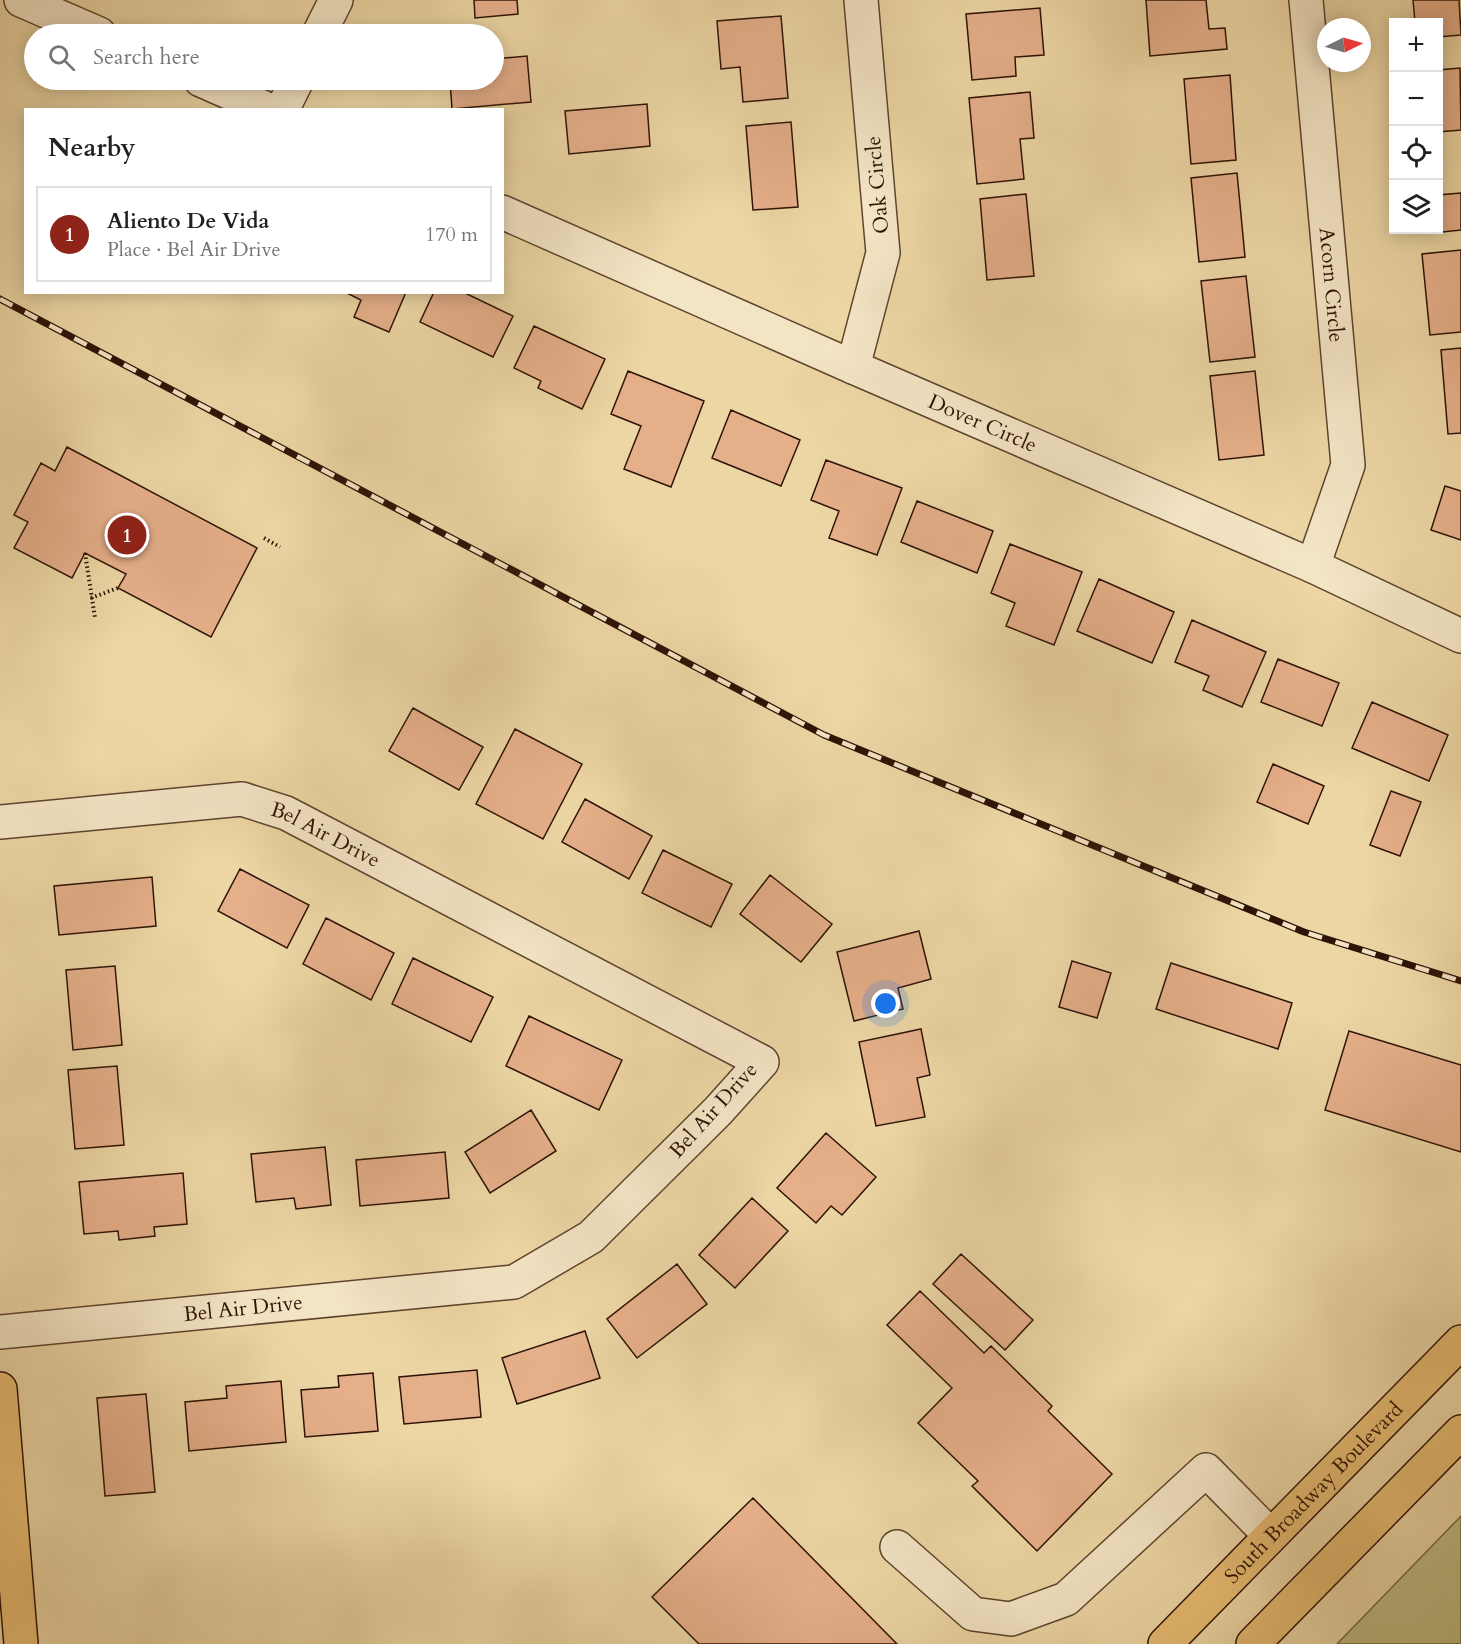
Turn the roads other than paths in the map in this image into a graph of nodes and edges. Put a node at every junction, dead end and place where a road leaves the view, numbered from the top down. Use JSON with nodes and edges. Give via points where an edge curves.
{"nodes":[{"id":1,"x":21,"y":0,"type":"edge"},
{"id":2,"x":336,"y":0,"type":"edge"},
{"id":3,"x":861,"y":0,"type":"edge"},
{"id":4,"x":1306,"y":0,"type":"edge"},
{"id":5,"x":76,"y":24,"type":"edge"},
{"id":6,"x":324,"y":24,"type":"edge"},
{"id":7,"x":224,"y":90,"type":"edge"},
{"id":8,"x":292,"y":90,"type":"edge"},
{"id":9,"x":264,"y":108,"type":"edge"},
{"id":10,"x":283,"y":108,"type":"edge"},
{"id":11,"x":504,"y":213,"type":"edge"},
{"id":12,"x":853,"y":367,"type":"junction"},
{"id":13,"x":1313,"y":566,"type":"junction"},
{"id":14,"x":1461,"y":636,"type":"edge"},
{"id":15,"x":0,"y":822,"type":"edge"},
{"id":16,"x":0,"y":1332,"type":"edge"},
{"id":17,"x":1461,"y":1341,"type":"edge"},
{"id":18,"x":0,"y":1389,"type":"edge"},
{"id":19,"x":1461,"y":1432,"type":"edge"},
{"id":20,"x":1270,"y":1535,"type":"junction"},
{"id":21,"x":897,"y":1547,"type":"dead end"},
{"id":22,"x":21,"y":1644,"type":"edge"},
{"id":23,"x":1165,"y":1644,"type":"edge"},
{"id":24,"x":1253,"y":1644,"type":"edge"}],
"edges":[{"from":1,"to":5,"type":"street"},
{"from":2,"to":6,"type":"street"},
{"from":3,"to":12,"type":"street","name":"Oak Circle","via":[[883,253]]},
{"from":4,"to":13,"type":"street","name":"Acorn Circle","via":[[1348,465]]},
{"from":7,"to":9,"type":"street"},
{"from":8,"to":10,"type":"street"},
{"from":11,"to":12,"type":"street","name":"Dover Circle"},
{"from":12,"to":13,"type":"street","name":"Dover Circle"},
{"from":13,"to":14,"type":"street","name":"Dover Circle"},
{"from":15,"to":16,"type":"street","name":"Bel Air Drive","via":[[242,799],[286,813],[762,1062],[591,1237],[514,1282]]},
{"from":17,"to":20,"type":"main road","name":"South Broadway Boulevard"},
{"from":18,"to":22,"type":"main road"},
{"from":19,"to":24,"type":"main road"},
{"from":20,"to":21,"type":"street","via":[[1206,1470],[1066,1599],[1011,1619],[973,1614]]},
{"from":20,"to":23,"type":"main road","name":"South Broadway Boulevard"}]}
